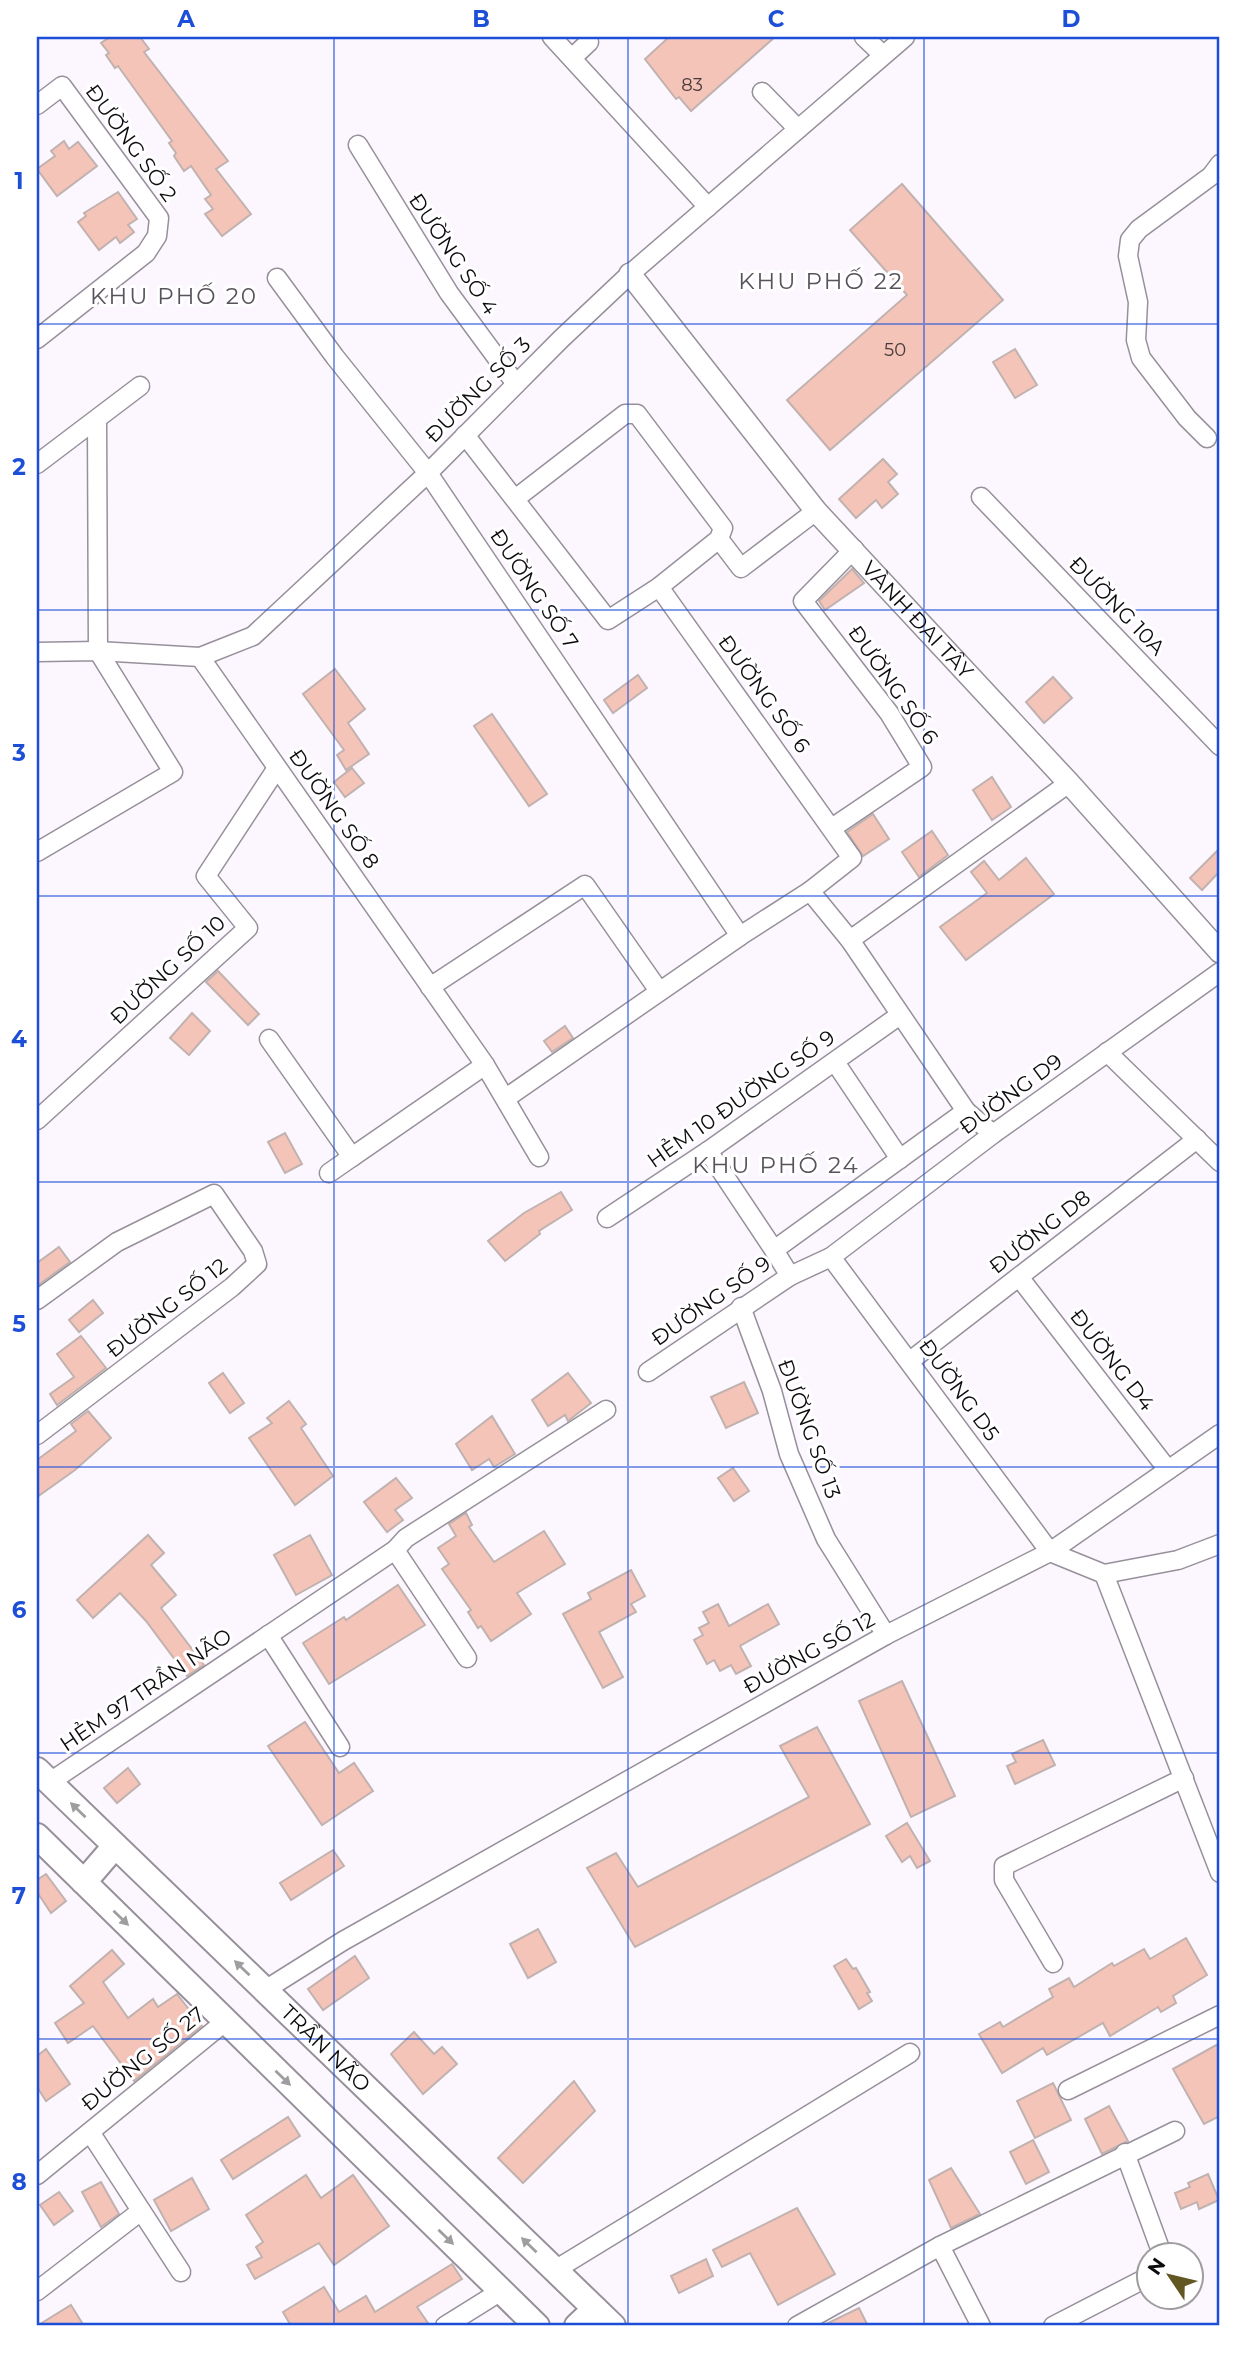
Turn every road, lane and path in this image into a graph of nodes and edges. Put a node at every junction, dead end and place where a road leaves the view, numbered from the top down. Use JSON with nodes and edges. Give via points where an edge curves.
{"nodes":[{"id":1,"x":552,"y":37,"type":"edge"},
{"id":2,"x":864,"y":37,"type":"edge"},
{"id":3,"x":905,"y":37,"type":"edge"},
{"id":4,"x":589,"y":42,"type":"dead end"},
{"id":5,"x":883,"y":55,"type":"junction"},
{"id":6,"x":572,"y":58,"type":"junction"},
{"id":7,"x":762,"y":92,"type":"dead end"},
{"id":8,"x":37,"y":105,"type":"edge"},
{"id":9,"x":798,"y":129,"type":"junction"},
{"id":10,"x":358,"y":145,"type":"dead end"},
{"id":11,"x":1220,"y":163,"type":"edge"},
{"id":12,"x":708,"y":206,"type":"junction"},
{"id":13,"x":630,"y":274,"type":"junction"},
{"id":14,"x":277,"y":278,"type":"dead end"},
{"id":15,"x":37,"y":339,"type":"edge"},
{"id":16,"x":516,"y":384,"type":"junction"},
{"id":17,"x":139,"y":386,"type":"dead end"},
{"id":18,"x":97,"y":420,"type":"junction"},
{"id":19,"x":465,"y":435,"type":"junction"},
{"id":20,"x":1207,"y":438,"type":"dead end"},
{"id":21,"x":37,"y":464,"type":"edge"},
{"id":22,"x":428,"y":473,"type":"junction"},
{"id":23,"x":981,"y":497,"type":"dead end"},
{"id":24,"x":515,"y":499,"type":"junction"},
{"id":25,"x":816,"y":511,"type":"junction"},
{"id":26,"x":719,"y":539,"type":"junction"},
{"id":27,"x":854,"y":550,"type":"junction"},
{"id":28,"x":659,"y":587,"type":"junction"},
{"id":29,"x":98,"y":651,"type":"junction"},
{"id":30,"x":37,"y":652,"type":"edge"},
{"id":31,"x":200,"y":657,"type":"junction"},
{"id":32,"x":1220,"y":746,"type":"edge"},
{"id":33,"x":277,"y":768,"type":"junction"},
{"id":34,"x":1069,"y":783,"type":"junction"},
{"id":35,"x":832,"y":828,"type":"junction"},
{"id":36,"x":37,"y":852,"type":"edge"},
{"id":37,"x":810,"y":891,"type":"junction"},
{"id":38,"x":740,"y":936,"type":"junction"},
{"id":39,"x":850,"y":940,"type":"junction"},
{"id":40,"x":1220,"y":952,"type":"edge"},
{"id":41,"x":1220,"y":972,"type":"edge"},
{"id":42,"x":430,"y":987,"type":"junction"},
{"id":43,"x":659,"y":991,"type":"junction"},
{"id":44,"x":900,"y":1015,"type":"junction"},
{"id":45,"x":269,"y":1039,"type":"dead end"},
{"id":46,"x":1107,"y":1052,"type":"junction"},
{"id":47,"x":835,"y":1062,"type":"junction"},
{"id":48,"x":485,"y":1065,"type":"junction"},
{"id":49,"x":506,"y":1098,"type":"junction"},
{"id":50,"x":966,"y":1111,"type":"junction"},
{"id":51,"x":37,"y":1120,"type":"edge"},
{"id":52,"x":993,"y":1134,"type":"junction"},
{"id":53,"x":1197,"y":1139,"type":"junction"},
{"id":54,"x":708,"y":1151,"type":"junction"},
{"id":55,"x":352,"y":1157,"type":"junction"},
{"id":56,"x":539,"y":1157,"type":"dead end"},
{"id":57,"x":900,"y":1159,"type":"junction"},
{"id":58,"x":1220,"y":1162,"type":"edge"},
{"id":59,"x":329,"y":1173,"type":"dead end"},
{"id":60,"x":607,"y":1218,"type":"dead end"},
{"id":61,"x":774,"y":1250,"type":"junction"},
{"id":62,"x":831,"y":1256,"type":"junction"},
{"id":63,"x":790,"y":1276,"type":"junction"},
{"id":64,"x":1020,"y":1277,"type":"junction"},
{"id":65,"x":37,"y":1300,"type":"edge"},
{"id":66,"x":741,"y":1307,"type":"junction"},
{"id":67,"x":910,"y":1362,"type":"junction"},
{"id":68,"x":648,"y":1372,"type":"dead end"},
{"id":69,"x":606,"y":1409,"type":"dead end"},
{"id":70,"x":1220,"y":1434,"type":"edge"},
{"id":71,"x":37,"y":1435,"type":"edge"},
{"id":72,"x":1168,"y":1470,"type":"junction"},
{"id":73,"x":1220,"y":1544,"type":"edge"},
{"id":74,"x":395,"y":1550,"type":"junction"},
{"id":75,"x":1050,"y":1552,"type":"junction"},
{"id":76,"x":1104,"y":1574,"type":"junction"},
{"id":77,"x":268,"y":1635,"type":"junction"},
{"id":78,"x":886,"y":1635,"type":"junction"},
{"id":79,"x":467,"y":1658,"type":"dead end"},
{"id":80,"x":340,"y":1747,"type":"dead end"},
{"id":81,"x":43,"y":1776,"type":"edge"},
{"id":82,"x":1184,"y":1778,"type":"junction"},
{"id":83,"x":37,"y":1836,"type":"edge"},
{"id":84,"x":115,"y":1846,"type":"junction"},
{"id":85,"x":1219,"y":1866,"type":"edge"},
{"id":86,"x":84,"y":1882,"type":"junction"},
{"id":87,"x":1053,"y":1963,"type":"dead end"},
{"id":88,"x":265,"y":1990,"type":"junction"},
{"id":89,"x":1220,"y":2015,"type":"edge"},
{"id":90,"x":226,"y":2021,"type":"junction"},
{"id":91,"x":910,"y":2053,"type":"dead end"},
{"id":92,"x":1068,"y":2090,"type":"dead end"},
{"id":93,"x":1175,"y":2131,"type":"dead end"},
{"id":94,"x":90,"y":2132,"type":"junction"},
{"id":95,"x":1125,"y":2153,"type":"junction"},
{"id":96,"x":37,"y":2175,"type":"edge"},
{"id":97,"x":141,"y":2211,"type":"junction"},
{"id":98,"x":1157,"y":2240,"type":"edge"},
{"id":99,"x":940,"y":2246,"type":"junction"},
{"id":100,"x":555,"y":2270,"type":"junction"},
{"id":101,"x":181,"y":2272,"type":"dead end"},
{"id":102,"x":1134,"y":2285,"type":"edge"},
{"id":103,"x":37,"y":2291,"type":"edge"},
{"id":104,"x":501,"y":2291,"type":"junction"},
{"id":105,"x":595,"y":2309,"type":"junction"},
{"id":106,"x":445,"y":2326,"type":"edge"},
{"id":107,"x":537,"y":2326,"type":"edge"},
{"id":108,"x":577,"y":2326,"type":"edge"},
{"id":109,"x":613,"y":2326,"type":"edge"},
{"id":110,"x":797,"y":2326,"type":"edge"},
{"id":111,"x":981,"y":2326,"type":"edge"},
{"id":112,"x":1053,"y":2326,"type":"edge"}],
"edges":[{"from":1,"to":6,"type":"street"},
{"from":2,"to":5,"type":"street"},
{"from":3,"to":5,"type":"street","name":"ĐƯỜNG SỐ 3"},
{"from":4,"to":6,"type":"street"},
{"from":5,"to":9,"type":"street","name":"ĐƯỜNG SỐ 3"},
{"from":6,"to":12,"type":"street"},
{"from":7,"to":9,"type":"street"},
{"from":8,"to":15,"type":"street","name":"ĐƯỜNG SỐ 2","via":[[62,86],[159,218],[157,236],[146,253]]},
{"from":9,"to":12,"type":"street","name":"ĐƯỜNG SỐ 3"},
{"from":10,"to":16,"type":"street","name":"ĐƯỜNG SỐ 4","via":[[449,293]]},
{"from":11,"to":20,"type":"street","via":[[1211,176],[1139,229],[1130,240],[1128,256],[1138,302],[1136,341],[1141,358]]},
{"from":12,"to":13,"type":"street","name":"ĐƯỜNG SỐ 3"},
{"from":13,"to":16,"type":"street","name":"ĐƯỜNG SỐ 3"},
{"from":13,"to":25,"type":"street","name":"VÀNH ĐAI TÂY"},
{"from":14,"to":22,"type":"street","name":"ĐƯỜNG SỐ 7"},
{"from":16,"to":19,"type":"street","name":"ĐƯỜNG SỐ 3"},
{"from":17,"to":18,"type":"street"},
{"from":18,"to":21,"type":"street"},
{"from":18,"to":29,"type":"street"},
{"from":19,"to":22,"type":"street","name":"ĐƯỜNG SỐ 3"},
{"from":19,"to":24,"type":"street"},
{"from":22,"to":31,"type":"street","name":"ĐƯỜNG SỐ 3","via":[[253,636]]},
{"from":22,"to":38,"type":"street","name":"ĐƯỜNG SỐ 7"},
{"from":23,"to":32,"type":"street","name":"ĐƯỜNG 10A"},
{"from":24,"to":26,"type":"street","via":[[625,414],[637,414],[723,528]]},
{"from":24,"to":28,"type":"street","via":[[608,620]]},
{"from":25,"to":26,"type":"street","via":[[741,568]]},
{"from":25,"to":27,"type":"street","name":"VÀNH ĐAI TÂY"},
{"from":26,"to":28,"type":"street"},
{"from":27,"to":34,"type":"street","name":"VÀNH ĐAI TÂY"},
{"from":27,"to":35,"type":"street","name":"ĐƯỜNG SỐ 6","via":[[803,601],[889,713],[922,767]]},
{"from":28,"to":35,"type":"street","name":"ĐƯỜNG SỐ 6"},
{"from":29,"to":30,"type":"street","name":"ĐƯỜNG SỐ 3"},
{"from":29,"to":31,"type":"street","name":"ĐƯỜNG SỐ 3"},
{"from":29,"to":36,"type":"street","via":[[173,772]]},
{"from":31,"to":33,"type":"street","name":"ĐƯỜNG SỐ 8"},
{"from":33,"to":42,"type":"street","name":"ĐƯỜNG SỐ 8"},
{"from":33,"to":51,"type":"street","name":"ĐƯỜNG SỐ 10","via":[[206,876],[248,928]]},
{"from":34,"to":39,"type":"street"},
{"from":34,"to":40,"type":"street","name":"VÀNH ĐAI TÂY"},
{"from":35,"to":37,"type":"street","name":"ĐƯỜNG SỐ 6","via":[[852,858]]},
{"from":37,"to":38,"type":"street"},
{"from":37,"to":39,"type":"street"},
{"from":38,"to":43,"type":"street"},
{"from":39,"to":44,"type":"street"},
{"from":41,"to":46,"type":"street","name":"ĐƯỜNG D9"},
{"from":42,"to":43,"type":"street","via":[[585,885]]},
{"from":42,"to":48,"type":"street","name":"ĐƯỜNG SỐ 8"},
{"from":43,"to":49,"type":"street"},
{"from":44,"to":47,"type":"street","name":"HẺM 10 ĐƯỜNG SỐ 9"},
{"from":44,"to":50,"type":"street"},
{"from":45,"to":55,"type":"street"},
{"from":46,"to":52,"type":"street","name":"ĐƯỜNG D9"},
{"from":46,"to":53,"type":"street"},
{"from":47,"to":54,"type":"street","name":"HẺM 10 ĐƯỜNG SỐ 9"},
{"from":47,"to":57,"type":"street"},
{"from":48,"to":49,"type":"street","name":"ĐƯỜNG SỐ 8"},
{"from":48,"to":55,"type":"street"},
{"from":49,"to":56,"type":"street","name":"ĐƯỜNG SỐ 8"},
{"from":50,"to":52,"type":"street"},
{"from":50,"to":57,"type":"street","name":"ĐƯỜNG SỐ 9"},
{"from":52,"to":62,"type":"street","name":"ĐƯỜNG D9"},
{"from":53,"to":58,"type":"street"},
{"from":53,"to":64,"type":"street","name":"ĐƯỜNG D8"},
{"from":54,"to":60,"type":"street","name":"HẺM 10 ĐƯỜNG SỐ 9"},
{"from":54,"to":61,"type":"street"},
{"from":55,"to":59,"type":"street"},
{"from":57,"to":61,"type":"street","name":"ĐƯỜNG SỐ 9"},
{"from":61,"to":63,"type":"street","name":"ĐƯỜNG SỐ 9"},
{"from":62,"to":63,"type":"street","name":"ĐƯỜNG D9"},
{"from":62,"to":67,"type":"street","name":"ĐƯỜNG D5"},
{"from":63,"to":66,"type":"street","name":"ĐƯỜNG SỐ 9"},
{"from":64,"to":67,"type":"street","name":"ĐƯỜNG D8"},
{"from":64,"to":72,"type":"street","name":"ĐƯỜNG D4"},
{"from":65,"to":71,"type":"street","name":"ĐƯỜNG SỐ 12","via":[[117,1242],[214,1194],[257,1264]]},
{"from":66,"to":68,"type":"street","name":"ĐƯỜNG SỐ 9"},
{"from":66,"to":78,"type":"street","name":"ĐƯỜNG SỐ 13","via":[[789,1454],[826,1539]]},
{"from":67,"to":75,"type":"street","name":"ĐƯỜNG D5"},
{"from":69,"to":74,"type":"street","name":"HẺM 97 TRẦN NÃO","via":[[406,1538]]},
{"from":70,"to":72,"type":"street"},
{"from":72,"to":75,"type":"street"},
{"from":73,"to":76,"type":"street","via":[[1178,1560]]},
{"from":74,"to":77,"type":"street","name":"HẺM 97 TRẦN NÃO"},
{"from":74,"to":79,"type":"street"},
{"from":75,"to":76,"type":"street"},
{"from":75,"to":78,"type":"street","name":"ĐƯỜNG SỐ 12"},
{"from":76,"to":82,"type":"street"},
{"from":77,"to":80,"type":"street"},
{"from":77,"to":81,"type":"street","name":"HẺM 97 TRẦN NÃO"},
{"from":78,"to":88,"type":"street","name":"ĐƯỜNG SỐ 12","via":[[343,1941]]},
{"from":84,"to":81,"type":"main road","name":"TRẦN NÃO","one_way":true},
{"from":82,"to":85,"type":"street"},
{"from":82,"to":87,"type":"street","via":[[1004,1866],[1004,1880]]},
{"from":83,"to":86,"type":"main road"},
{"from":84,"to":86,"type":"main road"},
{"from":88,"to":84,"type":"main road","name":"TRẦN NÃO","one_way":true},
{"from":86,"to":90,"type":"main road","one_way":true},
{"from":100,"to":88,"type":"main road","name":"TRẦN NÃO","one_way":true},
{"from":89,"to":92,"type":"street"},
{"from":90,"to":94,"type":"street","name":"ĐƯỜNG SỐ 27"},
{"from":90,"to":104,"type":"main road","one_way":true},
{"from":91,"to":100,"type":"street"},
{"from":93,"to":95,"type":"street"},
{"from":94,"to":96,"type":"street","name":"ĐƯỜNG SỐ 27"},
{"from":94,"to":97,"type":"street","name":"ĐƯỜNG SỐ 27"},
{"from":95,"to":98,"type":"street"},
{"from":95,"to":99,"type":"street"},
{"from":97,"to":101,"type":"street","name":"ĐƯỜNG SỐ 27"},
{"from":97,"to":103,"type":"street"},
{"from":99,"to":110,"type":"street"},
{"from":99,"to":111,"type":"street"},
{"from":100,"to":105,"type":"main road","name":"TRẦN NÃO"},
{"from":102,"to":112,"type":"street"},
{"from":104,"to":106,"type":"street"},
{"from":104,"to":107,"type":"main road"},
{"from":105,"to":108,"type":"main road"},
{"from":105,"to":109,"type":"main road","name":"TRẦN NÃO"}]}
